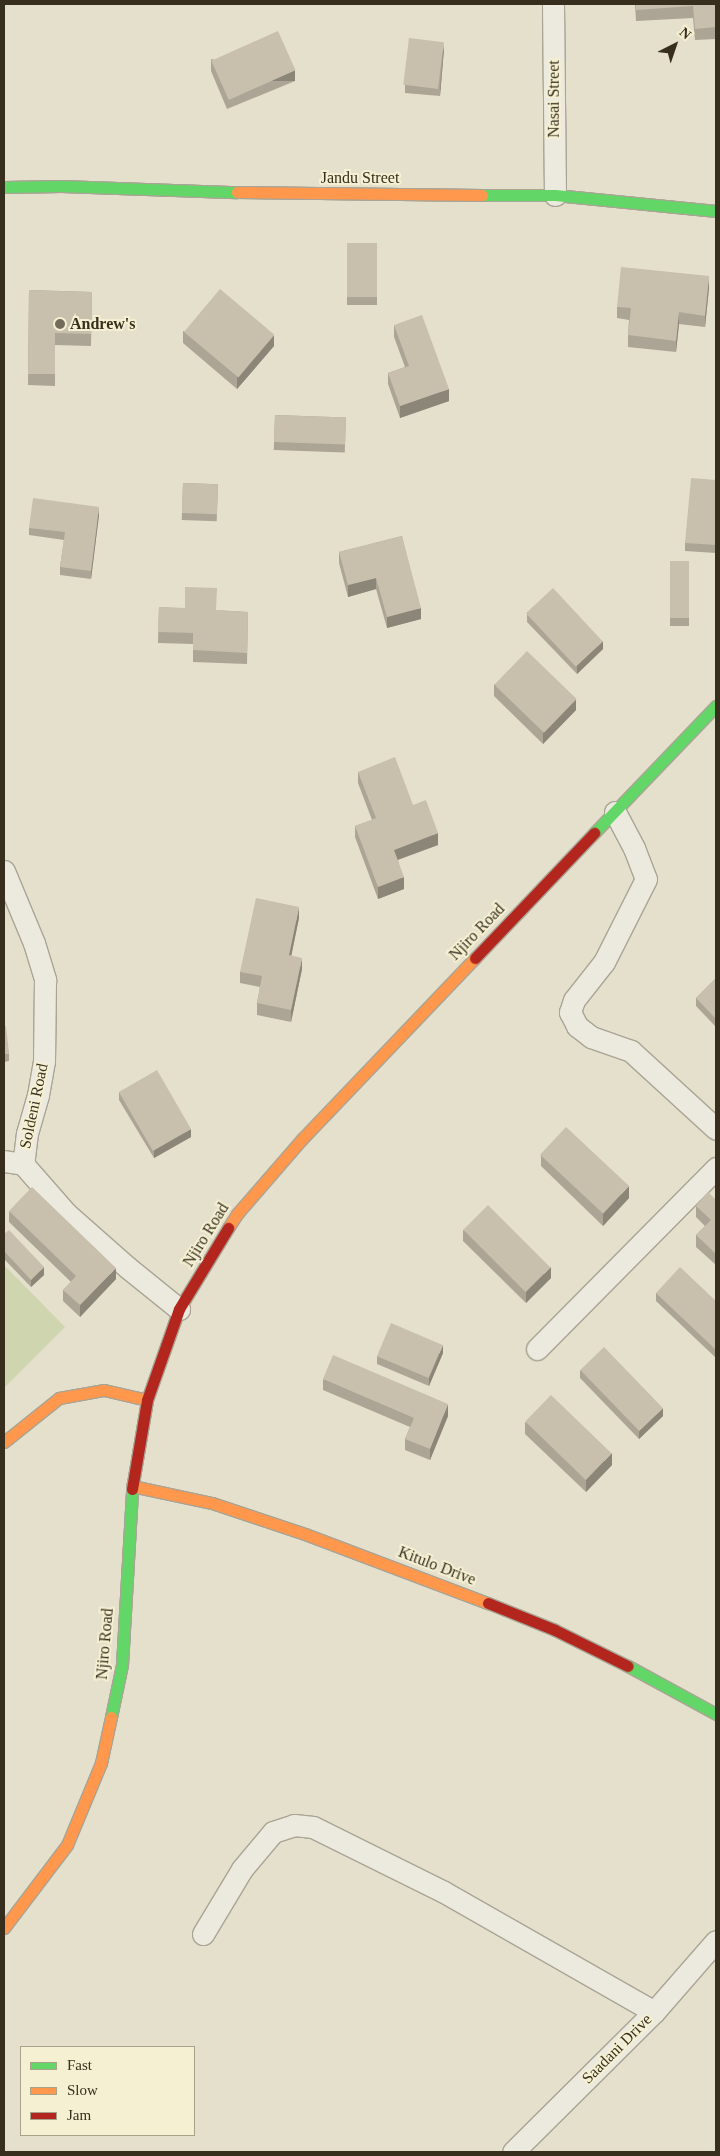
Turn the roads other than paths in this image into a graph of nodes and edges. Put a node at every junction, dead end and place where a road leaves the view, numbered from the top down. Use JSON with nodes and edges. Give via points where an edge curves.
{"nodes":[{"id":1,"x":553,"y":4,"type":"edge"},
{"id":2,"x":4,"y":187,"type":"edge"},
{"id":3,"x":555,"y":195,"type":"junction"},
{"id":4,"x":716,"y":211,"type":"edge"},
{"id":5,"x":716,"y":706,"type":"edge"},
{"id":6,"x":615,"y":812,"type":"junction"},
{"id":7,"x":4,"y":871,"type":"edge"},
{"id":8,"x":716,"y":1129,"type":"edge"},
{"id":9,"x":13,"y":1163,"type":"edge"},
{"id":10,"x":716,"y":1168,"type":"edge"},
{"id":11,"x":180,"y":1309,"type":"junction"},
{"id":12,"x":537,"y":1349,"type":"dead end"},
{"id":13,"x":147,"y":1400,"type":"junction"},
{"id":14,"x":4,"y":1442,"type":"edge"},
{"id":15,"x":132,"y":1486,"type":"junction"},
{"id":16,"x":716,"y":1714,"type":"edge"},
{"id":17,"x":4,"y":1928,"type":"edge"},
{"id":18,"x":203,"y":1934,"type":"dead end"},
{"id":19,"x":716,"y":1941,"type":"edge"},
{"id":20,"x":654,"y":2012,"type":"junction"},
{"id":21,"x":512,"y":2152,"type":"edge"}],
"edges":[{"from":1,"to":3,"type":"street","name":"Nasai Street"},
{"from":2,"to":3,"type":"street","name":"Jandu Street"},
{"from":3,"to":4,"type":"street","name":"Jandu Street"},
{"from":5,"to":6,"type":"street","name":"Njiro Road"},
{"from":6,"to":8,"type":"street","via":[[646,879],[604,962],[574,1000],[570,1012],[577,1026],[591,1037],[631,1051]]},
{"from":6,"to":11,"type":"street","name":"Njiro Road","via":[[295,1146],[237,1214]]},
{"from":7,"to":9,"type":"street","name":"Soldeni Road","via":[[34,943],[45,980],[44,1061],[27,1133]]},
{"from":9,"to":11,"type":"street","name":"Soldeni Road","via":[[127,1268]]},
{"from":10,"to":12,"type":"street"},
{"from":11,"to":13,"type":"street","name":"Njiro Road"},
{"from":13,"to":14,"type":"street","via":[[104,1390],[58,1398]]},
{"from":13,"to":15,"type":"street","name":"Njiro Road"},
{"from":15,"to":16,"type":"street","name":"Kitulo Drive","via":[[212,1503],[430,1580],[555,1630],[662,1683]]},
{"from":15,"to":17,"type":"street","name":"Njiro Road","via":[[122,1664],[102,1763],[67,1845]]},
{"from":18,"to":20,"type":"street","via":[[242,1869],[273,1832],[294,1825],[313,1827],[444,1892]]},
{"from":19,"to":20,"type":"street","name":"Saadani Drive"},
{"from":20,"to":21,"type":"street","name":"Saadani Drive"}]}
